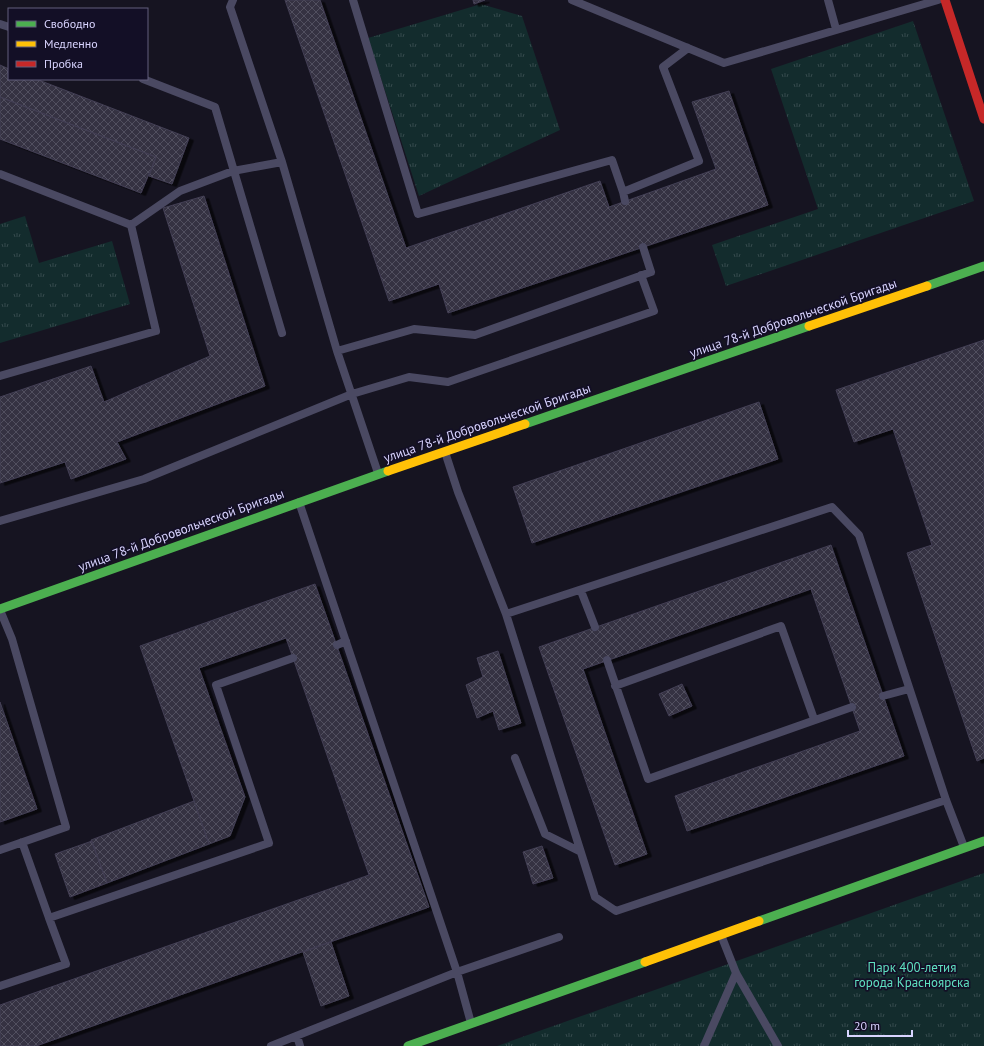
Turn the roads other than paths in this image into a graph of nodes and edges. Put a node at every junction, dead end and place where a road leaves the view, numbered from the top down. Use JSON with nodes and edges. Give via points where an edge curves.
{"nodes":[{"id":1,"x":233,"y":0,"type":"edge"},
{"id":2,"x":353,"y":0,"type":"edge"},
{"id":3,"x":572,"y":0,"type":"edge"},
{"id":4,"x":828,"y":0,"type":"edge"},
{"id":5,"x":938,"y":0,"type":"edge"},
{"id":6,"x":945,"y":0,"type":"edge"},
{"id":7,"x":836,"y":29,"type":"junction"},
{"id":8,"x":688,"y":48,"type":"junction"},
{"id":9,"x":146,"y":80,"type":"edge"},
{"id":10,"x":984,"y":119,"type":"edge"},
{"id":11,"x":282,"y":162,"type":"junction"},
{"id":12,"x":233,"y":171,"type":"junction"},
{"id":13,"x":0,"y":174,"type":"edge"},
{"id":14,"x":623,"y":192,"type":"junction"},
{"id":15,"x":625,"y":201,"type":"dead end"},
{"id":16,"x":131,"y":225,"type":"junction"},
{"id":17,"x":643,"y":247,"type":"dead end"},
{"id":18,"x":984,"y":266,"type":"edge"},
{"id":19,"x":642,"y":275,"type":"junction"},
{"id":20,"x":282,"y":333,"type":"dead end"},
{"id":21,"x":337,"y":351,"type":"junction"},
{"id":22,"x":0,"y":376,"type":"edge"},
{"id":23,"x":352,"y":394,"type":"junction"},
{"id":24,"x":445,"y":451,"type":"junction"},
{"id":25,"x":378,"y":474,"type":"junction"},
{"id":26,"x":299,"y":501,"type":"junction"},
{"id":27,"x":0,"y":521,"type":"edge"},
{"id":28,"x":581,"y":591,"type":"junction"},
{"id":29,"x":0,"y":609,"type":"edge"},
{"id":30,"x":506,"y":614,"type":"junction"},
{"id":31,"x":595,"y":627,"type":"dead end"},
{"id":32,"x":346,"y":641,"type":"junction"},
{"id":33,"x":336,"y":645,"type":"dead end"},
{"id":34,"x":293,"y":658,"type":"dead end"},
{"id":35,"x":607,"y":660,"type":"dead end"},
{"id":36,"x":615,"y":686,"type":"junction"},
{"id":37,"x":909,"y":688,"type":"junction"},
{"id":38,"x":883,"y":696,"type":"dead end"},
{"id":39,"x":852,"y":707,"type":"dead end"},
{"id":40,"x":814,"y":719,"type":"junction"},
{"id":41,"x":516,"y":758,"type":"dead end"},
{"id":42,"x":946,"y":800,"type":"junction"},
{"id":43,"x":984,"y":841,"type":"edge"},
{"id":44,"x":22,"y":842,"type":"junction"},
{"id":45,"x":965,"y":848,"type":"junction"},
{"id":46,"x":0,"y":850,"type":"edge"},
{"id":47,"x":579,"y":851,"type":"junction"},
{"id":48,"x":49,"y":918,"type":"junction"},
{"id":49,"x":720,"y":935,"type":"junction"},
{"id":50,"x":559,"y":937,"type":"dead end"},
{"id":51,"x":457,"y":972,"type":"junction"},
{"id":52,"x":736,"y":974,"type":"junction"},
{"id":53,"x":0,"y":986,"type":"edge"},
{"id":54,"x":471,"y":1023,"type":"junction"},
{"id":55,"x":298,"y":1036,"type":"junction"},
{"id":56,"x":271,"y":1046,"type":"edge"},
{"id":57,"x":300,"y":1046,"type":"edge"},
{"id":58,"x":408,"y":1046,"type":"edge"},
{"id":59,"x":704,"y":1046,"type":"edge"},
{"id":60,"x":778,"y":1046,"type":"edge"}],
"edges":[{"from":1,"to":11,"type":"lane","via":[[230,7]]},
{"from":2,"to":14,"type":"lane","via":[[418,214],[612,160]]},
{"from":3,"to":8,"type":"lane"},
{"from":4,"to":7,"type":"lane"},
{"from":5,"to":7,"type":"lane"},
{"from":6,"to":10,"type":"street"},
{"from":7,"to":8,"type":"lane","via":[[724,63]]},
{"from":8,"to":14,"type":"lane","via":[[662,67],[699,161]]},
{"from":9,"to":12,"type":"lane","via":[[215,107]]},
{"from":11,"to":12,"type":"lane"},
{"from":11,"to":21,"type":"lane"},
{"from":12,"to":16,"type":"lane","via":[[180,191]]},
{"from":12,"to":20,"type":"lane"},
{"from":13,"to":16,"type":"lane"},
{"from":14,"to":15,"type":"lane"},
{"from":16,"to":22,"type":"lane","via":[[156,331]]},
{"from":17,"to":19,"type":"lane","via":[[651,272]]},
{"from":18,"to":24,"type":"street","name":"улица 78-й Добровольческой Бригады"},
{"from":19,"to":21,"type":"lane","via":[[475,335],[414,329]]},
{"from":19,"to":23,"type":"lane","via":[[654,311],[448,382],[409,377]]},
{"from":21,"to":23,"type":"lane"},
{"from":23,"to":25,"type":"lane"},
{"from":23,"to":27,"type":"lane","via":[[144,479]]},
{"from":24,"to":25,"type":"street","name":"улица 78-й Добровольческой Бригады"},
{"from":24,"to":30,"type":"lane","via":[[458,492]]},
{"from":25,"to":26,"type":"street","name":"улица 78-й Добровольческой Бригады"},
{"from":26,"to":29,"type":"street","name":"улица 78-й Добровольческой Бригады"},
{"from":26,"to":32,"type":"lane"},
{"from":28,"to":30,"type":"lane"},
{"from":28,"to":31,"type":"lane"},
{"from":28,"to":37,"type":"lane","via":[[832,508],[859,535]]},
{"from":29,"to":44,"type":"lane","via":[[12,639],[66,827]]},
{"from":30,"to":47,"type":"lane"},
{"from":32,"to":33,"type":"lane"},
{"from":32,"to":51,"type":"lane"},
{"from":34,"to":48,"type":"lane","via":[[216,685],[269,843]]},
{"from":35,"to":36,"type":"lane"},
{"from":36,"to":40,"type":"lane","via":[[648,779]]},
{"from":36,"to":40,"type":"lane","via":[[781,626]]},
{"from":37,"to":38,"type":"lane"},
{"from":37,"to":42,"type":"lane"},
{"from":39,"to":40,"type":"lane"},
{"from":41,"to":47,"type":"lane","via":[[545,834]]},
{"from":42,"to":45,"type":"lane"},
{"from":42,"to":47,"type":"lane","via":[[616,910],[595,896]]},
{"from":43,"to":45,"type":"street"},
{"from":44,"to":46,"type":"lane"},
{"from":44,"to":48,"type":"lane"},
{"from":45,"to":49,"type":"street"},
{"from":48,"to":53,"type":"lane","via":[[66,964]]},
{"from":49,"to":52,"type":"lane"},
{"from":49,"to":54,"type":"street"},
{"from":50,"to":51,"type":"lane"},
{"from":51,"to":54,"type":"lane"},
{"from":51,"to":55,"type":"lane"},
{"from":52,"to":59,"type":"lane"},
{"from":52,"to":60,"type":"lane"},
{"from":54,"to":58,"type":"street"},
{"from":55,"to":56,"type":"lane"},
{"from":55,"to":57,"type":"lane"}]}
